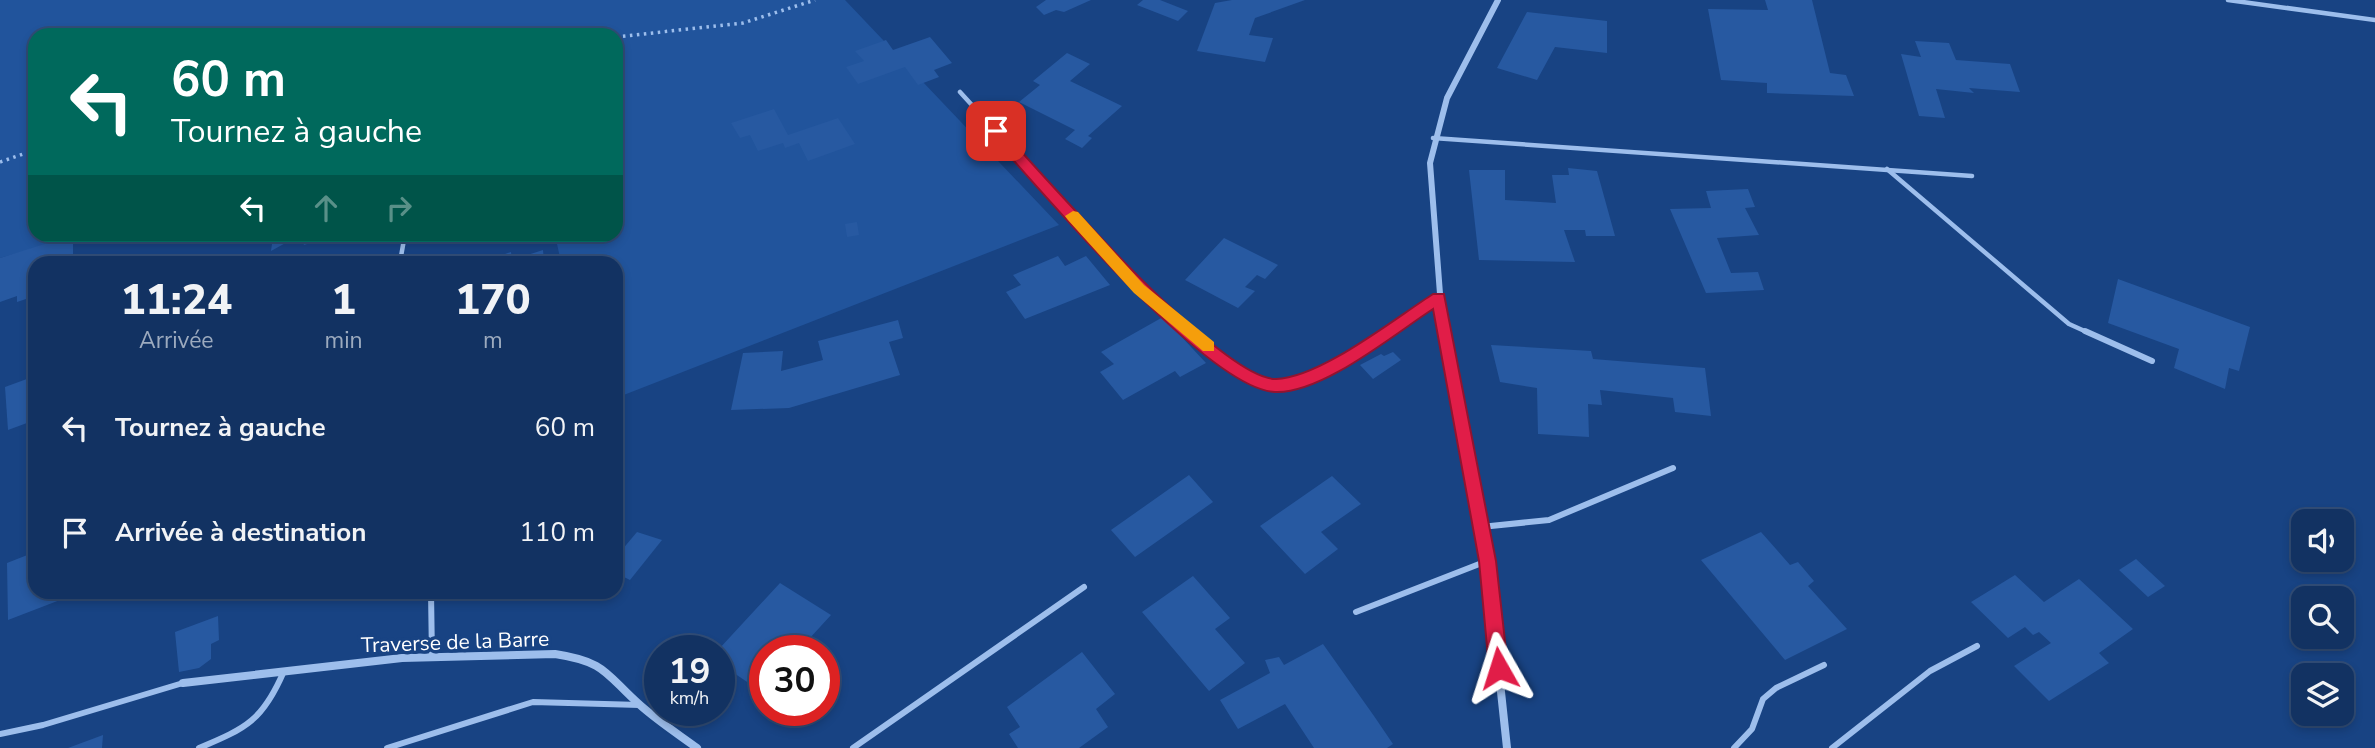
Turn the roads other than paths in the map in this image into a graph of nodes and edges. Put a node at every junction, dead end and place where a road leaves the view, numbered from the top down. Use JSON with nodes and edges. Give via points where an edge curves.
{"nodes":[{"id":1,"x":1497,"y":0,"type":"edge"},
{"id":2,"x":2228,"y":0,"type":"edge"},
{"id":3,"x":2375,"y":20,"type":"edge"},
{"id":4,"x":960,"y":92,"type":"dead end"},
{"id":5,"x":1433,"y":138,"type":"junction"},
{"id":6,"x":1886,"y":168,"type":"junction"},
{"id":7,"x":1972,"y":176,"type":"dead end"},
{"id":8,"x":1438,"y":298,"type":"junction"},
{"id":9,"x":2152,"y":361,"type":"dead end"},
{"id":10,"x":1673,"y":468,"type":"dead end"},
{"id":11,"x":1481,"y":527,"type":"junction"},
{"id":12,"x":1488,"y":561,"type":"junction"},
{"id":13,"x":1084,"y":587,"type":"dead end"},
{"id":14,"x":431,"y":599,"type":"edge"},
{"id":15,"x":1356,"y":612,"type":"dead end"},
{"id":16,"x":1977,"y":646,"type":"dead end"},
{"id":17,"x":432,"y":661,"type":"junction"},
{"id":18,"x":1824,"y":665,"type":"dead end"},
{"id":19,"x":284,"y":671,"type":"junction"},
{"id":20,"x":183,"y":683,"type":"joint"},
{"id":21,"x":640,"y":705,"type":"junction"},
{"id":22,"x":0,"y":734,"type":"edge"},
{"id":23,"x":198,"y":748,"type":"edge"},
{"id":24,"x":387,"y":748,"type":"edge"},
{"id":25,"x":697,"y":748,"type":"edge"},
{"id":26,"x":853,"y":748,"type":"edge"},
{"id":27,"x":1507,"y":748,"type":"edge"},
{"id":28,"x":1734,"y":748,"type":"edge"},
{"id":29,"x":1832,"y":748,"type":"edge"}],
"edges":[{"from":1,"to":5,"type":"street","via":[[1454,74]]},
{"from":2,"to":3,"type":"lane"},
{"from":4,"to":8,"type":"lane","via":[[1139,289],[1247,378],[1275,386],[1314,378]]},
{"from":5,"to":6,"type":"lane"},
{"from":5,"to":8,"type":"street","via":[[1430,163]]},
{"from":6,"to":7,"type":"lane"},
{"from":6,"to":9,"type":"lane","via":[[2069,324]]},
{"from":8,"to":11,"type":"street"},
{"from":10,"to":11,"type":"lane","via":[[1549,520]]},
{"from":11,"to":12,"type":"street"},
{"from":12,"to":15,"type":"lane"},
{"from":12,"to":27,"type":"street"},
{"from":13,"to":26,"type":"lane"},
{"from":14,"to":17,"type":"lane"},
{"from":16,"to":29,"type":"lane","via":[[1930,671]]},
{"from":17,"to":19,"type":"street","name":"Traverse de la Barre","via":[[402,658]]},
{"from":17,"to":21,"type":"street","name":"Traverse de la Barre","via":[[571,655],[601,666]]},
{"from":18,"to":28,"type":"lane","via":[[1763,699],[1752,729]]},
{"from":19,"to":20,"type":"street","name":"Traverse de la Barre"},
{"from":19,"to":23,"type":"lane","via":[[270,704],[254,725]]},
{"from":20,"to":22,"type":"lane"},
{"from":21,"to":24,"type":"lane","via":[[533,702]]},
{"from":21,"to":25,"type":"street","name":"Traverse de la Barre"}]}
